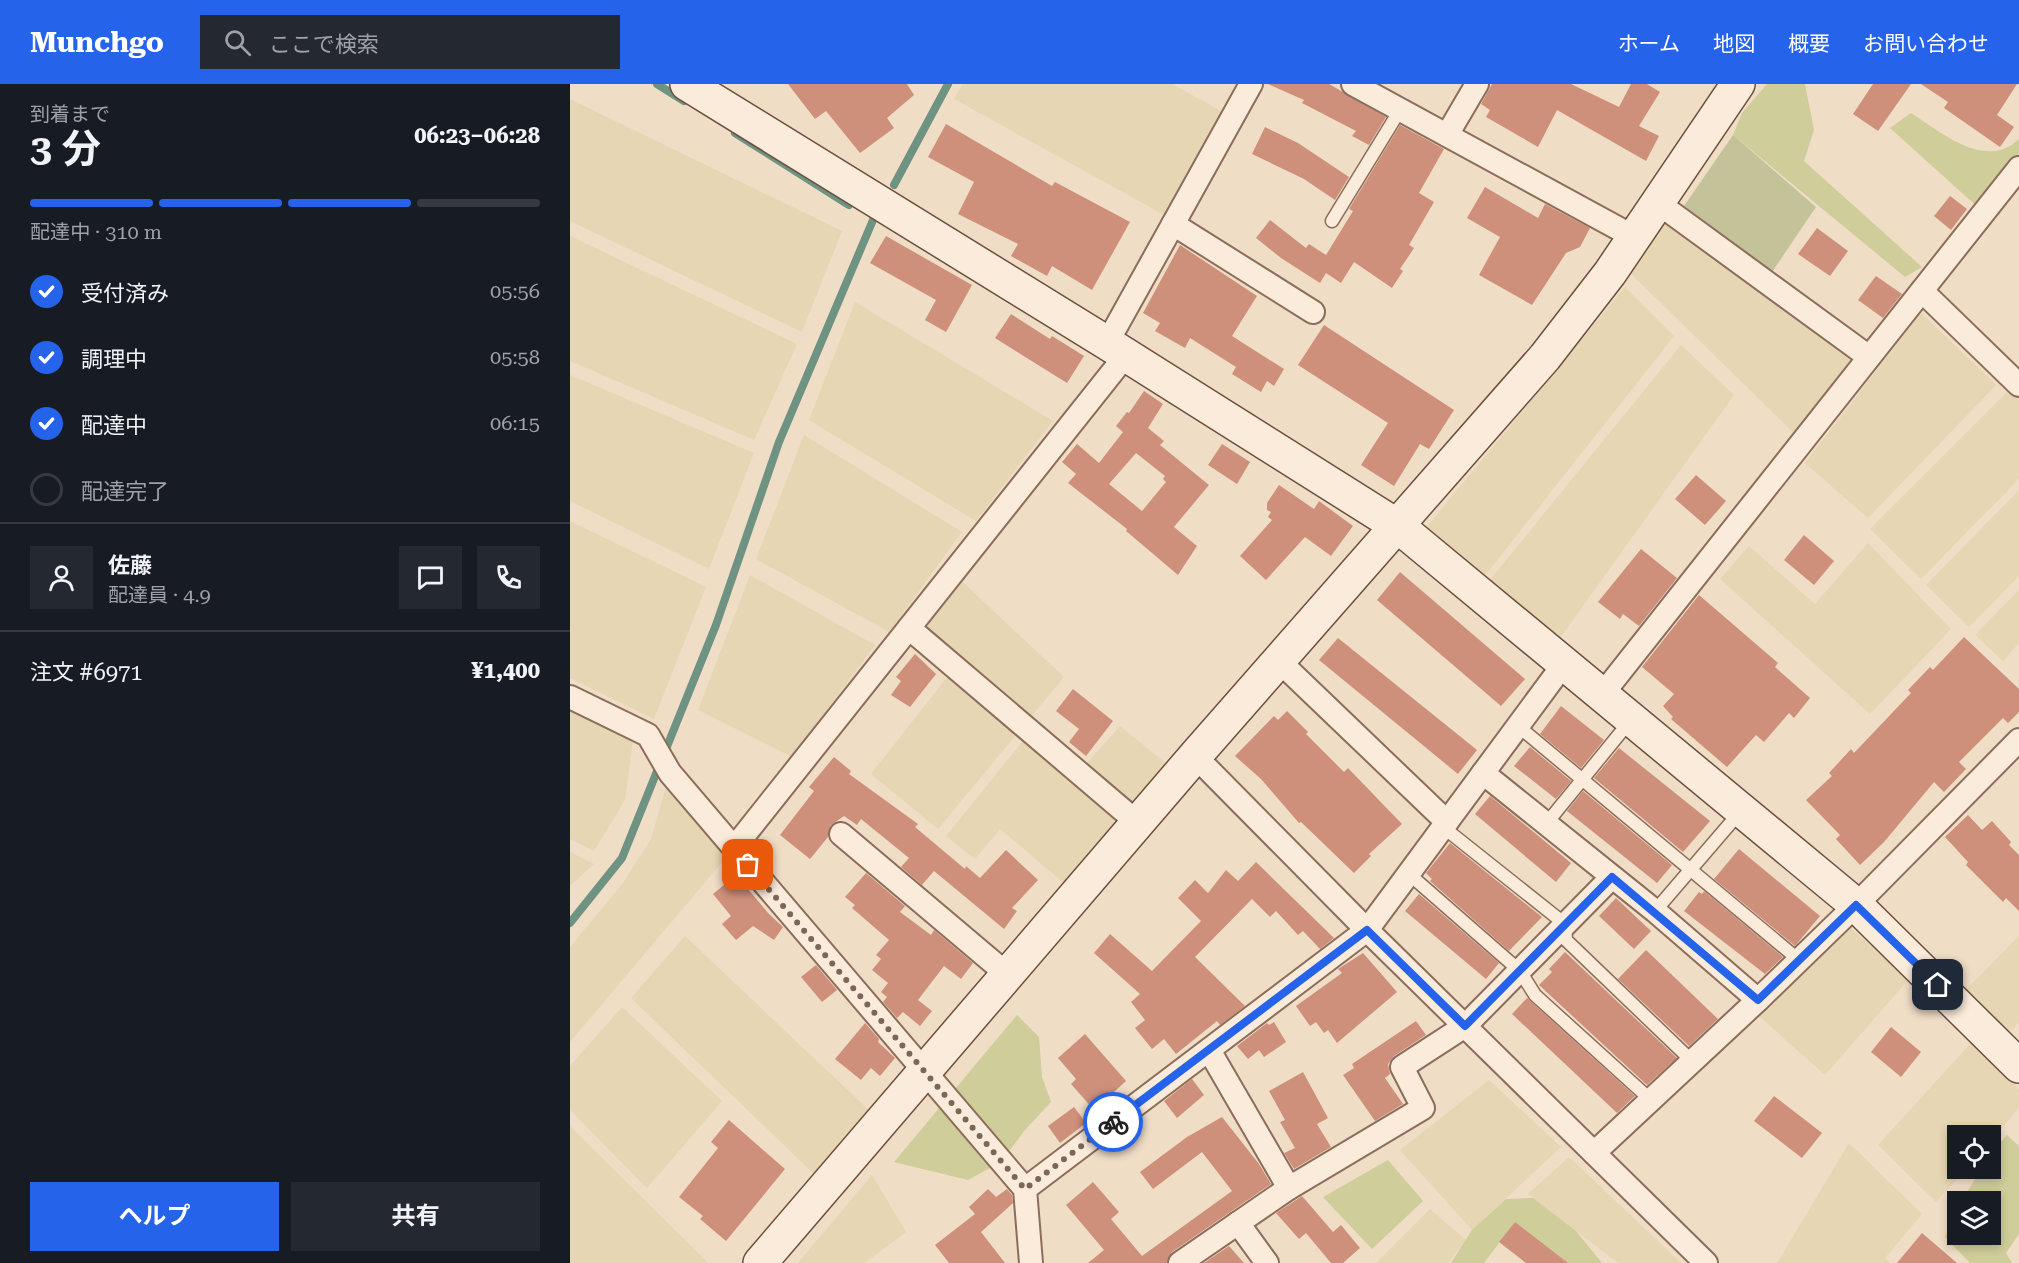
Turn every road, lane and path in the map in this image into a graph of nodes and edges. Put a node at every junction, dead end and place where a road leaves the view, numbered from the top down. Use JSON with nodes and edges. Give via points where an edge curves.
{"nodes":[{"id":1,"x":687,"y":84,"type":"edge"},
{"id":2,"x":1251,"y":84,"type":"edge"},
{"id":3,"x":1353,"y":84,"type":"edge"},
{"id":4,"x":1477,"y":84,"type":"edge"},
{"id":5,"x":1738,"y":84,"type":"edge"},
{"id":6,"x":1400,"y":110,"type":"junction"},
{"id":7,"x":1447,"y":135,"type":"junction"},
{"id":8,"x":2019,"y":168,"type":"edge"},
{"id":9,"x":1658,"y":202,"type":"junction"},
{"id":10,"x":1332,"y":221,"type":"dead end"},
{"id":11,"x":1173,"y":224,"type":"junction"},
{"id":12,"x":1634,"y":237,"type":"junction"},
{"id":13,"x":1922,"y":291,"type":"junction"},
{"id":14,"x":1313,"y":312,"type":"dead end"},
{"id":15,"x":1117,"y":349,"type":"junction"},
{"id":16,"x":1869,"y":357,"type":"junction"},
{"id":17,"x":2019,"y":385,"type":"edge"},
{"id":18,"x":1399,"y":526,"type":"junction"},
{"id":19,"x":909,"y":628,"type":"junction"},
{"id":20,"x":1279,"y":661,"type":"junction"},
{"id":21,"x":1563,"y":665,"type":"junction"},
{"id":22,"x":1601,"y":696,"type":"junction"},
{"id":23,"x":570,"y":697,"type":"edge"},
{"id":24,"x":1630,"y":721,"type":"junction"},
{"id":25,"x":1518,"y":726,"type":"junction"},
{"id":26,"x":2019,"y":740,"type":"edge"},
{"id":27,"x":1195,"y":756,"type":"junction"},
{"id":28,"x":1483,"y":772,"type":"junction"},
{"id":29,"x":1583,"y":779,"type":"junction"},
{"id":30,"x":1741,"y":811,"type":"junction"},
{"id":31,"x":1138,"y":823,"type":"junction"},
{"id":32,"x":1445,"y":824,"type":"junction"},
{"id":33,"x":1546,"y":824,"type":"junction"},
{"id":34,"x":841,"y":834,"type":"dead end"},
{"id":35,"x":734,"y":848,"type":"junction"},
{"id":36,"x":1691,"y":870,"type":"junction"},
{"id":37,"x":1409,"y":874,"type":"junction"},
{"id":38,"x":1612,"y":877,"type":"junction"},
{"id":39,"x":1856,"y":905,"type":"junction"},
{"id":40,"x":1655,"y":911,"type":"junction"},
{"id":41,"x":1565,"y":924,"type":"junction"},
{"id":42,"x":1367,"y":930,"type":"junction"},
{"id":43,"x":1799,"y":960,"type":"junction"},
{"id":44,"x":1520,"y":970,"type":"junction"},
{"id":45,"x":1008,"y":975,"type":"junction"},
{"id":46,"x":1758,"y":1000,"type":"junction"},
{"id":47,"x":1465,"y":1026,"type":"junction"},
{"id":48,"x":1209,"y":1050,"type":"junction"},
{"id":49,"x":1692,"y":1061,"type":"junction"},
{"id":50,"x":2019,"y":1066,"type":"edge"},
{"id":51,"x":925,"y":1073,"type":"junction"},
{"id":52,"x":1650,"y":1100,"type":"junction"},
{"id":53,"x":1594,"y":1153,"type":"junction"},
{"id":54,"x":1289,"y":1188,"type":"junction"},
{"id":55,"x":1025,"y":1189,"type":"junction"},
{"id":56,"x":1238,"y":1223,"type":"junction"},
{"id":57,"x":760,"y":1263,"type":"edge"},
{"id":58,"x":1031,"y":1263,"type":"edge"},
{"id":59,"x":1180,"y":1263,"type":"edge"},
{"id":60,"x":1267,"y":1263,"type":"edge"},
{"id":61,"x":1706,"y":1263,"type":"edge"}],
"edges":[{"from":1,"to":15,"type":"street"},
{"from":2,"to":11,"type":"street"},
{"from":3,"to":6,"type":"street"},
{"from":4,"to":7,"type":"street"},
{"from":5,"to":9,"type":"street"},
{"from":6,"to":7,"type":"street"},
{"from":6,"to":10,"type":"lane"},
{"from":7,"to":12,"type":"street"},
{"from":8,"to":13,"type":"street"},
{"from":9,"to":12,"type":"street"},
{"from":9,"to":16,"type":"street"},
{"from":11,"to":14,"type":"street"},
{"from":11,"to":15,"type":"street"},
{"from":12,"to":18,"type":"street","via":[[1545,357]]},
{"from":13,"to":16,"type":"street"},
{"from":13,"to":17,"type":"street"},
{"from":15,"to":18,"type":"street"},
{"from":15,"to":19,"type":"street"},
{"from":16,"to":22,"type":"street"},
{"from":18,"to":20,"type":"street"},
{"from":18,"to":21,"type":"street"},
{"from":19,"to":31,"type":"street"},
{"from":19,"to":35,"type":"street"},
{"from":20,"to":27,"type":"street"},
{"from":20,"to":32,"type":"street"},
{"from":21,"to":22,"type":"street"},
{"from":21,"to":25,"type":"street"},
{"from":22,"to":24,"type":"street"},
{"from":23,"to":35,"type":"street","via":[[648,735],[670,773]]},
{"from":24,"to":29,"type":"lane"},
{"from":24,"to":30,"type":"street"},
{"from":25,"to":28,"type":"street"},
{"from":25,"to":29,"type":"lane"},
{"from":26,"to":39,"type":"street"},
{"from":27,"to":31,"type":"street"},
{"from":27,"to":42,"type":"street"},
{"from":28,"to":32,"type":"street"},
{"from":28,"to":33,"type":"street"},
{"from":29,"to":33,"type":"lane"},
{"from":29,"to":36,"type":"lane"},
{"from":30,"to":36,"type":"lane"},
{"from":30,"to":39,"type":"street"},
{"from":31,"to":45,"type":"street"},
{"from":32,"to":37,"type":"street"},
{"from":32,"to":41,"type":"lane"},
{"from":33,"to":38,"type":"street"},
{"from":34,"to":45,"type":"street"},
{"from":35,"to":51,"type":"street"},
{"from":36,"to":40,"type":"lane"},
{"from":36,"to":43,"type":"lane"},
{"from":37,"to":42,"type":"street"},
{"from":37,"to":44,"type":"lane"},
{"from":38,"to":40,"type":"street"},
{"from":38,"to":41,"type":"street"},
{"from":39,"to":43,"type":"street"},
{"from":39,"to":50,"type":"street"},
{"from":40,"to":46,"type":"street"},
{"from":41,"to":44,"type":"street"},
{"from":41,"to":49,"type":"lane","via":[[1566,940]]},
{"from":42,"to":47,"type":"street"},
{"from":42,"to":48,"type":"street"},
{"from":43,"to":46,"type":"street"},
{"from":44,"to":47,"type":"street"},
{"from":44,"to":52,"type":"lane","via":[[1535,994]]},
{"from":45,"to":51,"type":"street"},
{"from":46,"to":49,"type":"street"},
{"from":47,"to":53,"type":"street"},
{"from":47,"to":54,"type":"street","via":[[1402,1067],[1423,1108]]},
{"from":48,"to":54,"type":"street"},
{"from":48,"to":55,"type":"street"},
{"from":49,"to":52,"type":"street"},
{"from":51,"to":55,"type":"street"},
{"from":51,"to":57,"type":"street"},
{"from":52,"to":53,"type":"street"},
{"from":53,"to":61,"type":"street"},
{"from":54,"to":56,"type":"street"},
{"from":55,"to":58,"type":"street"},
{"from":56,"to":59,"type":"street"},
{"from":56,"to":60,"type":"street"}]}
